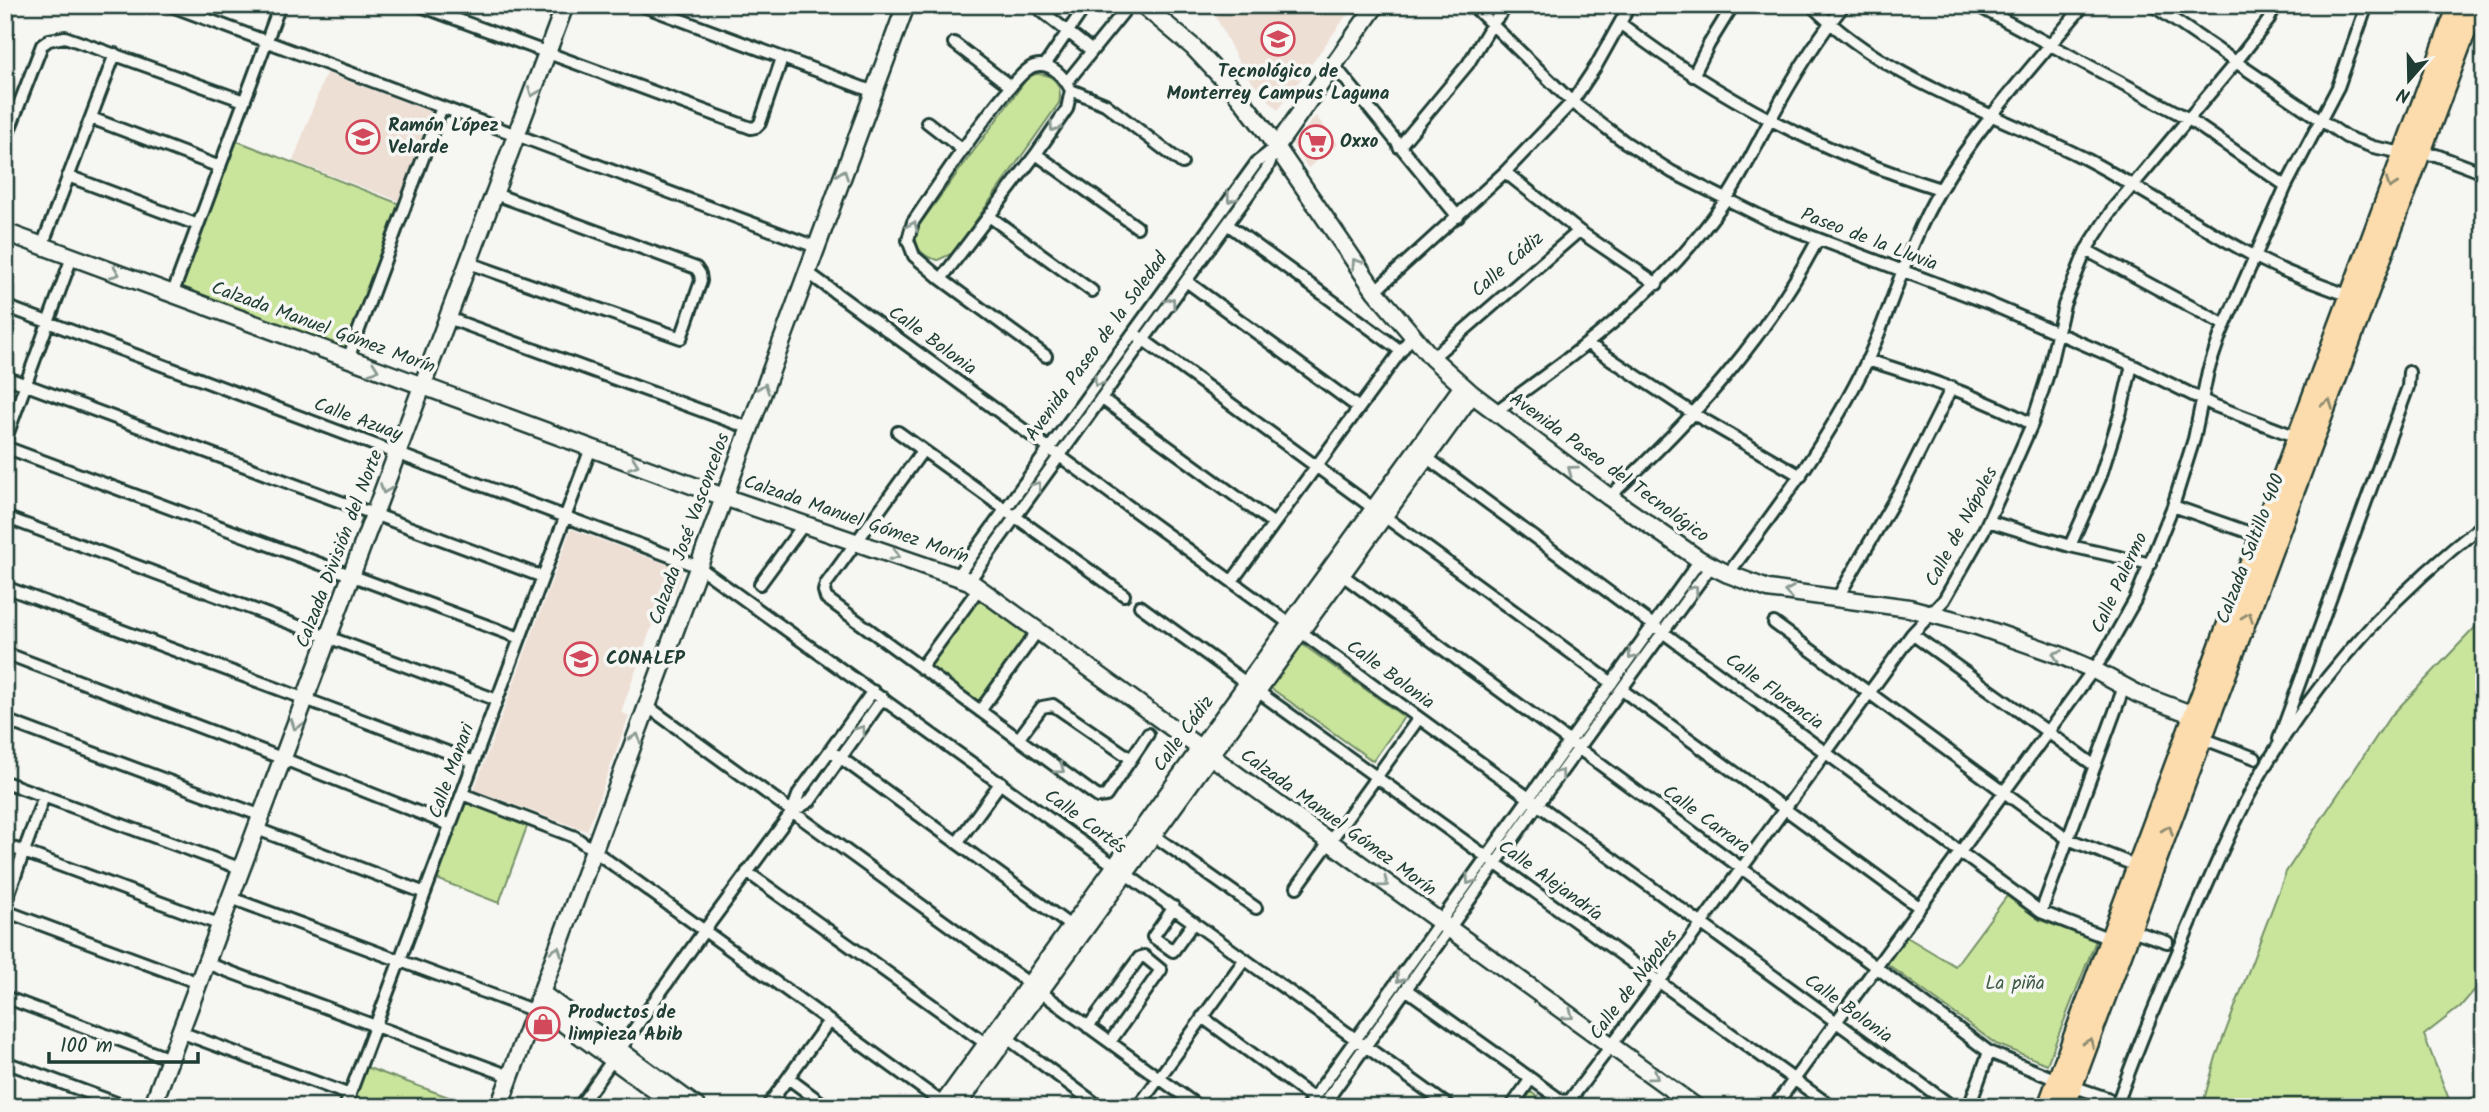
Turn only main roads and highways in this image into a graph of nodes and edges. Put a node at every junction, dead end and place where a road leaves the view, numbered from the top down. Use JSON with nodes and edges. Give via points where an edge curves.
{"nodes":[{"id":1,"x":2458,"y":5,"type":"edge"},
{"id":2,"x":2476,"y":5,"type":"edge"},
{"id":3,"x":2202,"y":718,"type":"junction"},
{"id":4,"x":2195,"y":736,"type":"junction"},
{"id":5,"x":2065,"y":1083,"type":"junction"},
{"id":6,"x":2047,"y":1107,"type":"edge"},
{"id":7,"x":2065,"y":1107,"type":"edge"}],
"edges":[{"from":1,"to":3,"type":"main road","name":"Calzada Saltillo 400","one_way":true,"via":[[2259,536]]},
{"from":3,"to":2,"type":"main road","name":"Calzada Saltillo 400","one_way":true},
{"from":3,"to":4,"type":"main road","name":"Calzada Saltillo 400"},
{"from":5,"to":4,"type":"main road","name":"Calzada Saltillo 400","one_way":true,"via":[[2131,930]]},
{"from":4,"to":5,"type":"main road","name":"Calzada Saltillo 400","via":[[2137,866]]},
{"from":5,"to":6,"type":"main road","name":"Calzada Saltillo 400"},
{"from":5,"to":7,"type":"main road","name":"Calzada Saltillo 400"}]}
